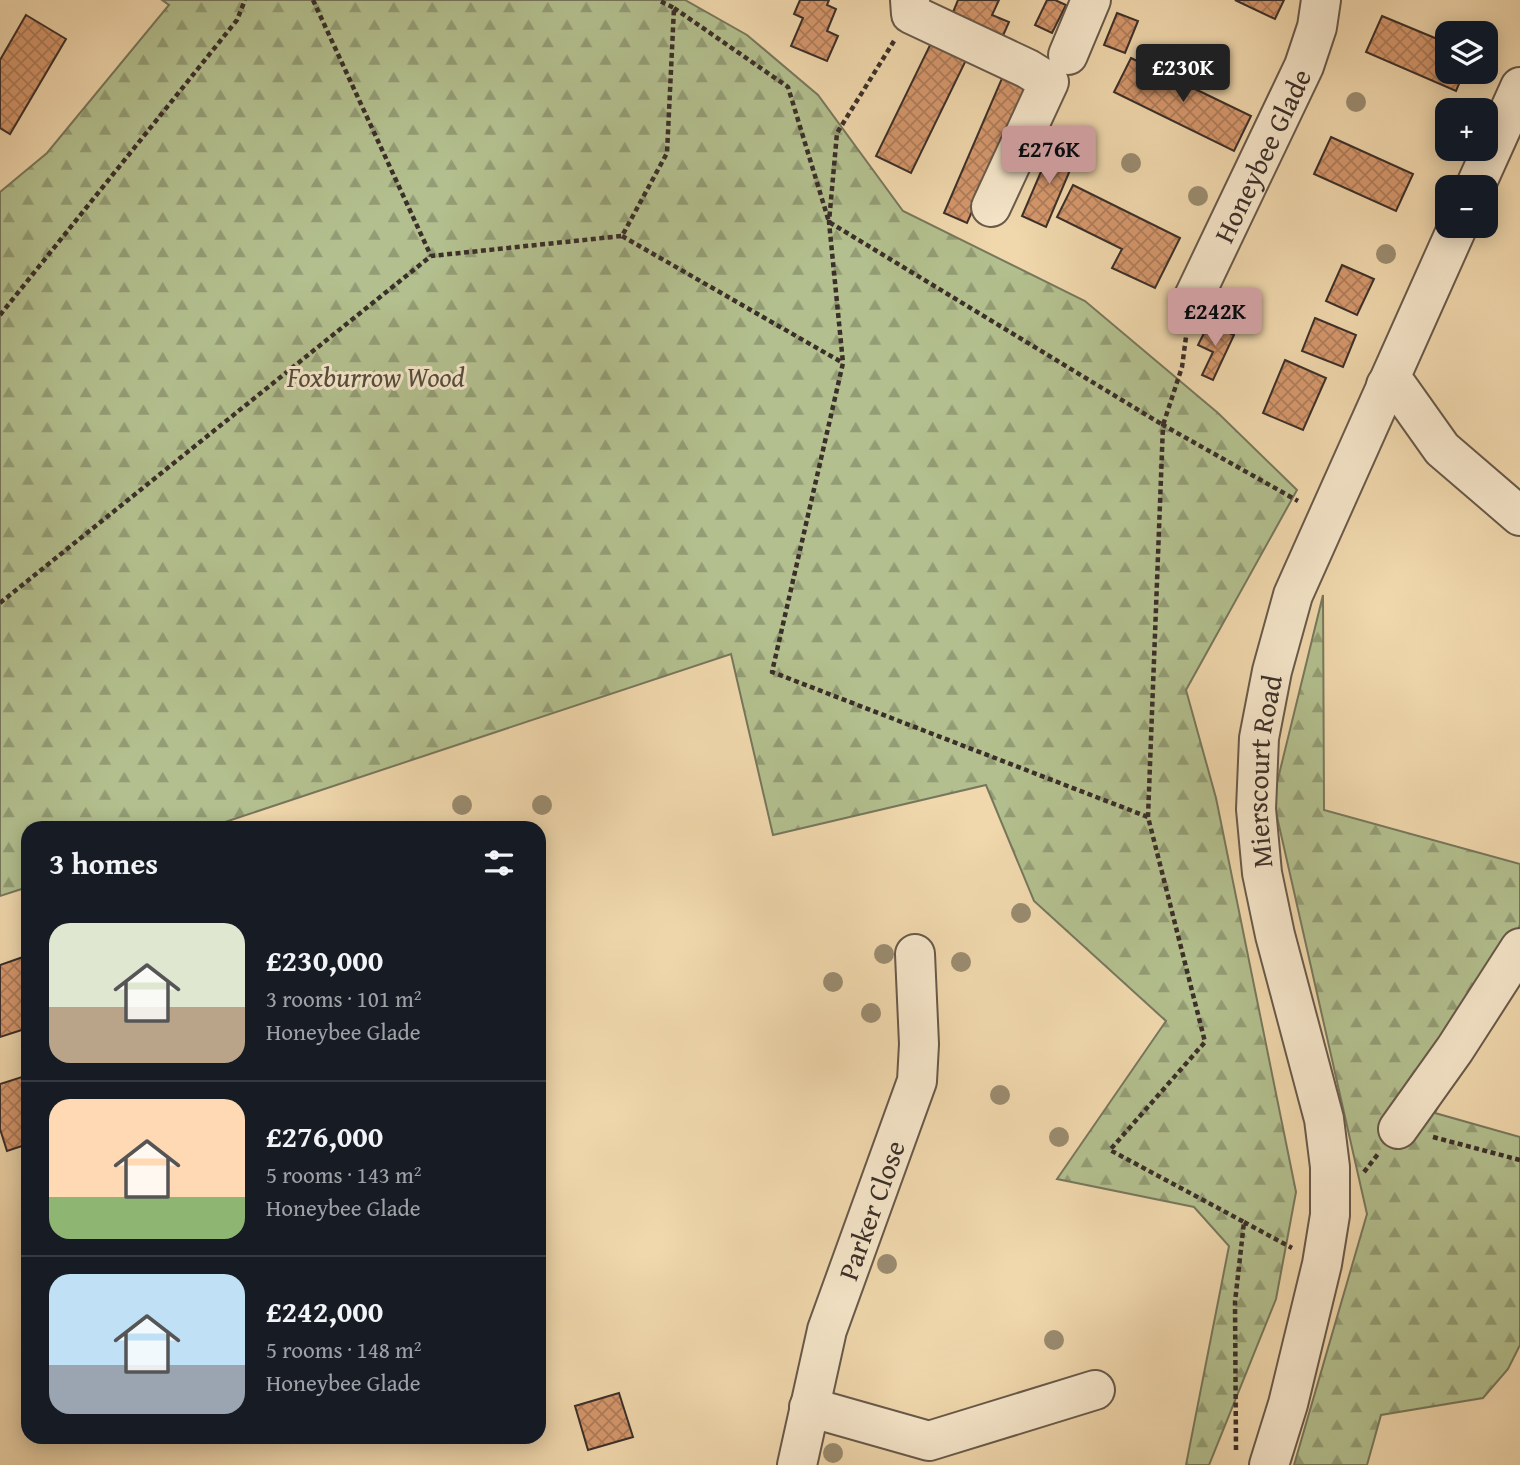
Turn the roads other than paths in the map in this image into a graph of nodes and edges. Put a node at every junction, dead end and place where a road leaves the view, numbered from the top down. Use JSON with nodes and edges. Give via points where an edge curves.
{"nodes":[{"id":1,"x":1091,"y":0,"type":"edge"},
{"id":2,"x":1321,"y":0,"type":"edge"},
{"id":3,"x":910,"y":7,"type":"edge"},
{"id":4,"x":1068,"y":55,"type":"dead end"},
{"id":5,"x":1520,"y":88,"type":"edge"},
{"id":6,"x":1480,"y":175,"type":"edge"},
{"id":7,"x":992,"y":207,"type":"dead end"},
{"id":8,"x":1453,"y":238,"type":"edge"},
{"id":9,"x":1191,"y":304,"type":"road end"},
{"id":10,"x":1386,"y":385,"type":"junction"},
{"id":11,"x":1520,"y":516,"type":"edge"},
{"id":12,"x":1520,"y":948,"type":"edge"},
{"id":13,"x":915,"y":954,"type":"dead end"},
{"id":14,"x":1398,"y":1129,"type":"dead end"},
{"id":15,"x":1095,"y":1390,"type":"dead end"},
{"id":16,"x":809,"y":1407,"type":"junction"},
{"id":17,"x":927,"y":1453,"type":"edge"},
{"id":18,"x":1252,"y":1458,"type":"edge"},
{"id":19,"x":797,"y":1465,"type":"edge"}],
"edges":[{"from":1,"to":4,"type":"street"},
{"from":2,"to":9,"type":"street","name":"Honeybee Glade","via":[[1304,66]]},
{"from":3,"to":7,"type":"street","via":[[1049,82]]},
{"from":5,"to":6,"type":"street"},
{"from":8,"to":10,"type":"street","name":"Mierscourt Road"},
{"from":10,"to":11,"type":"street","via":[[1398,387],[1442,449]]},
{"from":10,"to":18,"type":"street","name":"Mierscourt Road","via":[[1293,595],[1259,738],[1256,809],[1262,873],[1324,1119],[1330,1215],[1288,1404]]},
{"from":12,"to":14,"type":"street"},
{"from":13,"to":16,"type":"street","name":"Parker Close","via":[[917,1081],[822,1346]]},
{"from":15,"to":17,"type":"street"},
{"from":16,"to":17,"type":"street"},
{"from":16,"to":19,"type":"street","name":"Parker Close"}]}
